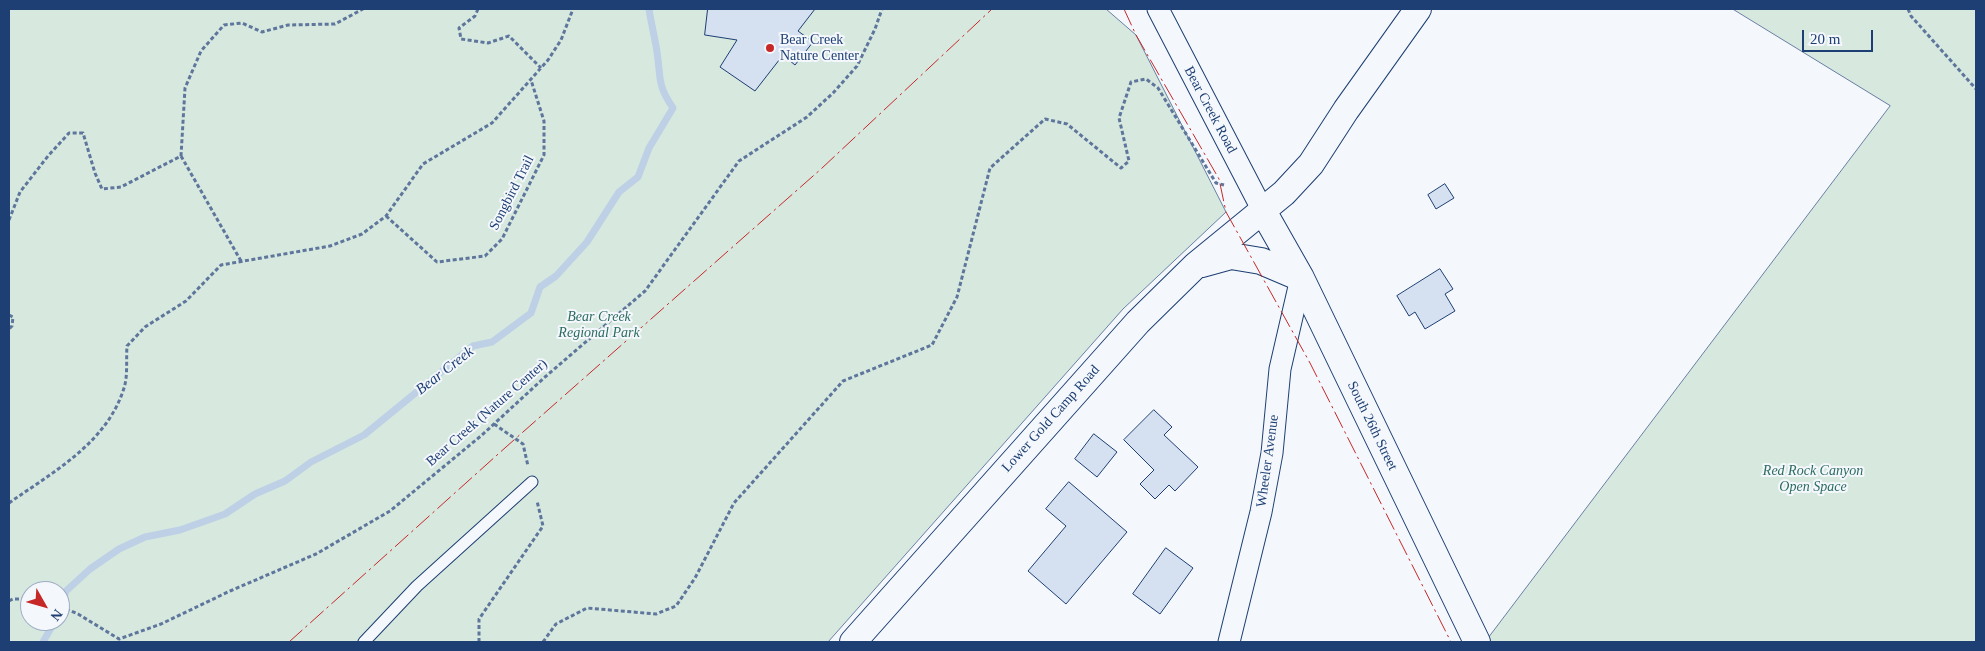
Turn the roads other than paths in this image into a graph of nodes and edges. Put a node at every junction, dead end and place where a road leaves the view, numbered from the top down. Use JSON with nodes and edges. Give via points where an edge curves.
{"nodes":[{"id":1,"x":1158,"y":9,"type":"edge"},
{"id":2,"x":1418,"y":9,"type":"edge"},
{"id":3,"x":1259,"y":202,"type":"junction"},
{"id":4,"x":1196,"y":266,"type":"junction"},
{"id":5,"x":1300,"y":278,"type":"junction"},
{"id":6,"x":532,"y":482,"type":"road end"},
{"id":7,"x":364,"y":642,"type":"edge"},
{"id":8,"x":853,"y":642,"type":"edge"},
{"id":9,"x":1228,"y":642,"type":"edge"},
{"id":10,"x":1476,"y":642,"type":"edge"}],
"edges":[{"from":1,"to":3,"type":"street","name":"Bear Creek Road"},
{"from":2,"to":3,"type":"street","name":"Lower Gold Camp Road","via":[[1311,164],[1284,193]]},
{"from":3,"to":4,"type":"street","name":"Lower Gold Camp Road"},
{"from":3,"to":5,"type":"street","name":"South 26th Street"},
{"from":4,"to":5,"type":"street","via":[[1231,256],[1261,261]]},
{"from":4,"to":8,"type":"street","name":"Lower Gold Camp Road","via":[[1138,322]]},
{"from":5,"to":9,"type":"street","name":"Wheeler Avenue","via":[[1280,369],[1272,453],[1261,512]]},
{"from":5,"to":10,"type":"street","name":"South 26th Street"},
{"from":6,"to":7,"type":"lane","via":[[417,586]]}]}
